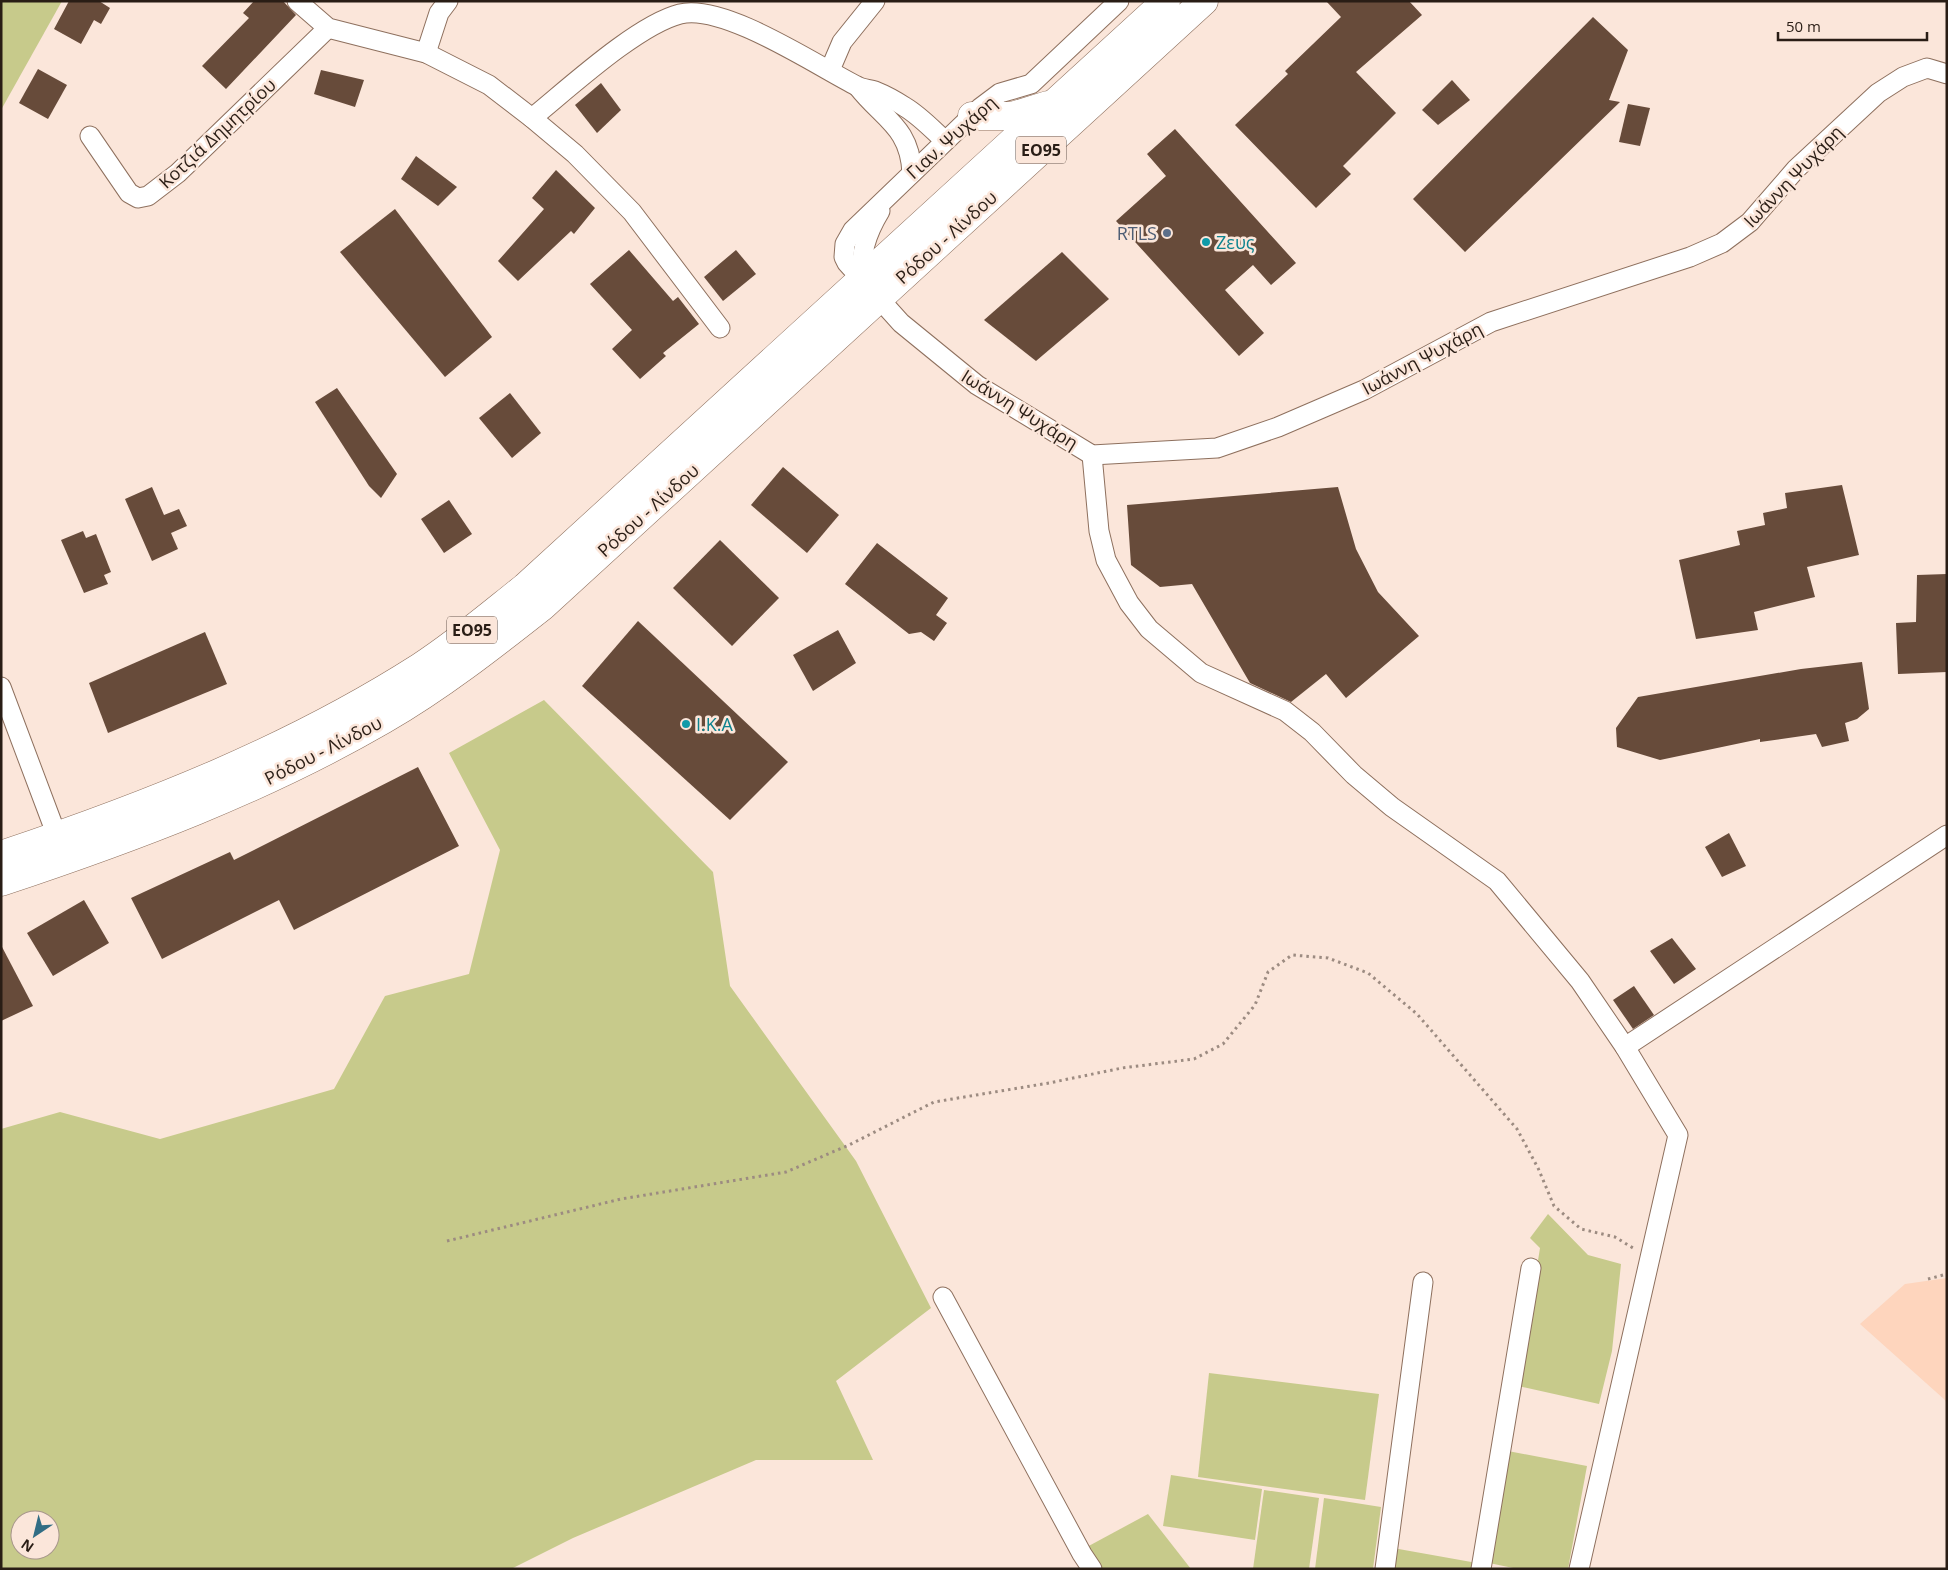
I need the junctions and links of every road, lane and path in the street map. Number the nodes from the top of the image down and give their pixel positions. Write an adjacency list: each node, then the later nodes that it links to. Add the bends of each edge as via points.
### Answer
1 (296, 1): 9 (street)
2 (448, 1): 10 (street, via 439,13)
3 (675, 1): 8 (street)
4 (875, 1): 11 (street, via 842,42)
5 (1119, 1): 15 (street, Γιαν. Ψυχάρη, via 1031,84 1000,93)
6 (1166, 1): 14 (main road, Ρόδου - Λίνδου / ΕΟ95)
7 (1204, 1): 20 (main road, Ρόδου - Λίνδου / ΕΟ95)
8 (663, 19): 11 (street, via 683,13 703,14 731,22); 16 (street, via 628,42)
9 (328, 28): 10 (street); 17 (street, Κοτζιά Δημητρίου, via 178,174 148,196 138,198 129,193)
10 (426, 53): 16 (street, via 489,85)
11 (830, 70): 13 (street)
12 (1947, 74): 22 (street, Ιωάννη Ψυχάρη, via 1927,68 1902,77 1878,93 1796,169 1750,222 1722,243 1690,257 1491,322 1364,390 1278,427 1217,448)
13 (858, 87): 18 (street, via 876,91 905,107); 19 (street, via 902,135 910,149)
14 (1058, 100): 15 (main road, via 1012,116); 20 (main road, Ρόδου - Λίνδου / ΕΟ95)
15 (972, 116): 18 (street, Γιαν. Ψυχάρη)
16 (532, 118): 21 (street, via 575,154 632,212)
17 (90, 136)
18 (945, 142): 19 (street, Γιαν. Ψυχάρη)
19 (912, 173): 20 (street, Γιαν. Ψυχάρη, via 894,190 864,243 860,263)
20 (870, 290): 22 (street, Ιωάννη Ψυχάρη, via 901,323 978,385); 24 (main road, Ρόδου - Λίνδου / ΕΟ95, via 525,587 422,666 333,718 207,779); 27 (main road, Ρόδου - Λίνδου / ΕΟ95, via 543,606 435,688 345,741 217,803 121,842)
21 (720, 328)
22 (1092, 455): 28 (street, via 1106,560 1129,603 1150,630 1201,674 1285,710 1392,807 1497,881 1580,981)
23 (1, 687): 24 (street)
24 (57, 836): 26 (main road, Ρόδου - Λίνδου / ΕΟ95)
25 (1947, 836): 28 (street)
26 (1, 855)
27 (1, 882)
28 (1625, 1047): 30 (street, via 1678,1135)
29 (447, 1241): 30 (path, via 621,1199 786,1172 849,1145 934,1102 1122,1068 1194,1059 1223,1044 1254,1005 1268,972 1292,955 1328,958 1368,974 1416,1014 1517,1129 1554,1206 1581,1229 1615,1237)
30 (1650, 1258): 39 (street)
31 (1532, 1268): 38 (street)
32 (1947, 1274): 33 (path)
33 (1928, 1279)
34 (1423, 1282): 37 (street)
35 (943, 1297): 36 (street)
36 (1092, 1569)
37 (1386, 1569)
38 (1481, 1569)
39 (1579, 1569)

